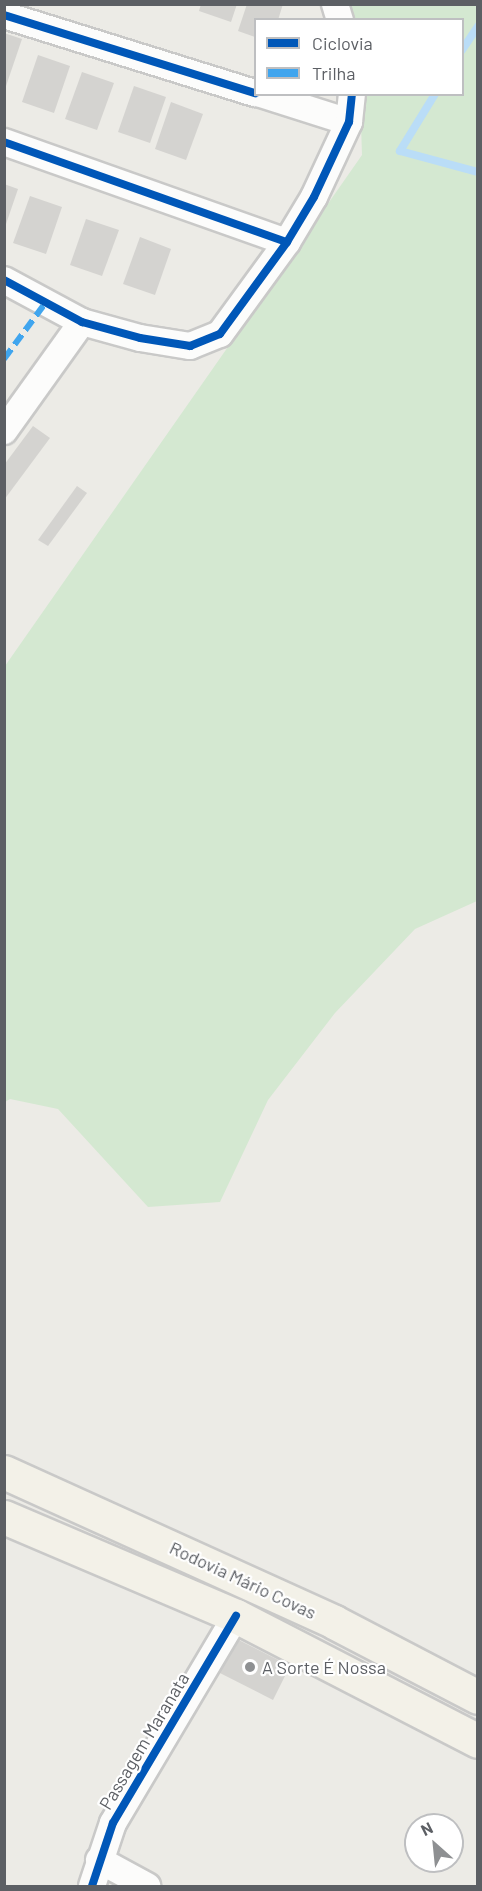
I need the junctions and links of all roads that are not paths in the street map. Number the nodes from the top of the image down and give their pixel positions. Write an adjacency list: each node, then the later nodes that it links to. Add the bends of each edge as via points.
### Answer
1 (4, 15): 2 (street)
2 (254, 93)
3 (267, 96): 5 (street)
4 (352, 96): 5 (street)
5 (349, 122): 7 (street, via 333,162)
6 (4, 142): 7 (street)
7 (287, 242): 9 (street, via 232,321 203,342 169,345)
8 (4, 280): 9 (street)
9 (82, 322): 10 (street)
10 (4, 431)
11 (4, 1472): 14 (main road, Rodovia Mário Covas, via 323,1617)
12 (4, 1517): 13 (main road, Rodovia Mário Covas)
13 (236, 1616): 15 (main road, Rodovia Mário Covas); 16 (street, Passagem Maranata, via 131,1788)
14 (477, 1697)
15 (477, 1741)
16 (99, 1860): 17 (street, Passagem Maranata); 18 (street)
17 (92, 1887)
18 (147, 1887)

